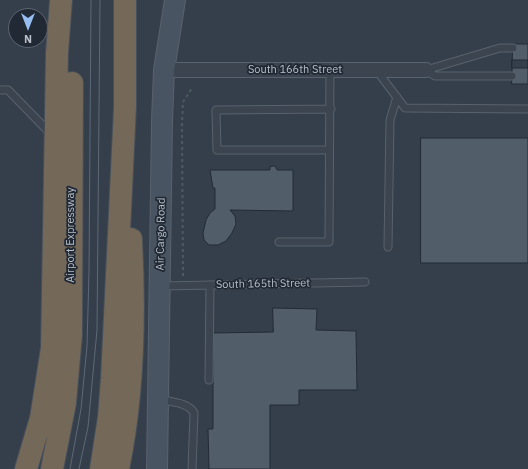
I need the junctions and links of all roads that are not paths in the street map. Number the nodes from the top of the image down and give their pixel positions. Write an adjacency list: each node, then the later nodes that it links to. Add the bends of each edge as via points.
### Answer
1 (61, 0): 16 (highway, via 57,53)
2 (70, 0): 26 (highway, Airport Expressway, via 71,335 65,403)
3 (125, 0): 13 (highway)
4 (175, 0): 6 (street, Air Cargo Road)
5 (513, 48): 9 (lane, via 500,48)
6 (164, 70): 7 (street, South 166th Street); 22 (street, Air Cargo Road)
7 (330, 70): 8 (street, South 166th Street); 14 (lane)
8 (376, 70): 9 (street, South 166th Street); 12 (lane)
9 (426, 70): 10 (lane, via 435,76)
10 (512, 76)
11 (0, 90): 16 (lane, via 8,90)
12 (397, 97): 15 (lane, via 405,108); 19 (lane, via 390,120)
13 (125, 107): 27 (highway, via 112,378 109,417); 28 (highway, via 134,296 130,384)
14 (331, 109): 17 (lane); 17 (lane, via 216,110 217,150)
15 (528, 109)
16 (56, 138): 25 (highway, via 52,348 41,418)
17 (329, 150): 18 (lane, via 329,242)
18 (279, 242)
19 (388, 247)
20 (365, 282): 21 (lane, South 165th Street)
21 (210, 285): 22 (lane, South 165th Street); 23 (lane)
22 (160, 286): 24 (street, Air Cargo Road)
23 (209, 380)
24 (159, 400): 29 (street, Air Cargo Road); 30 (lane, via 186,406 194,413)
25 (26, 469)
26 (52, 469)
27 (100, 469)
28 (118, 469)
29 (157, 469)
30 (192, 469)

